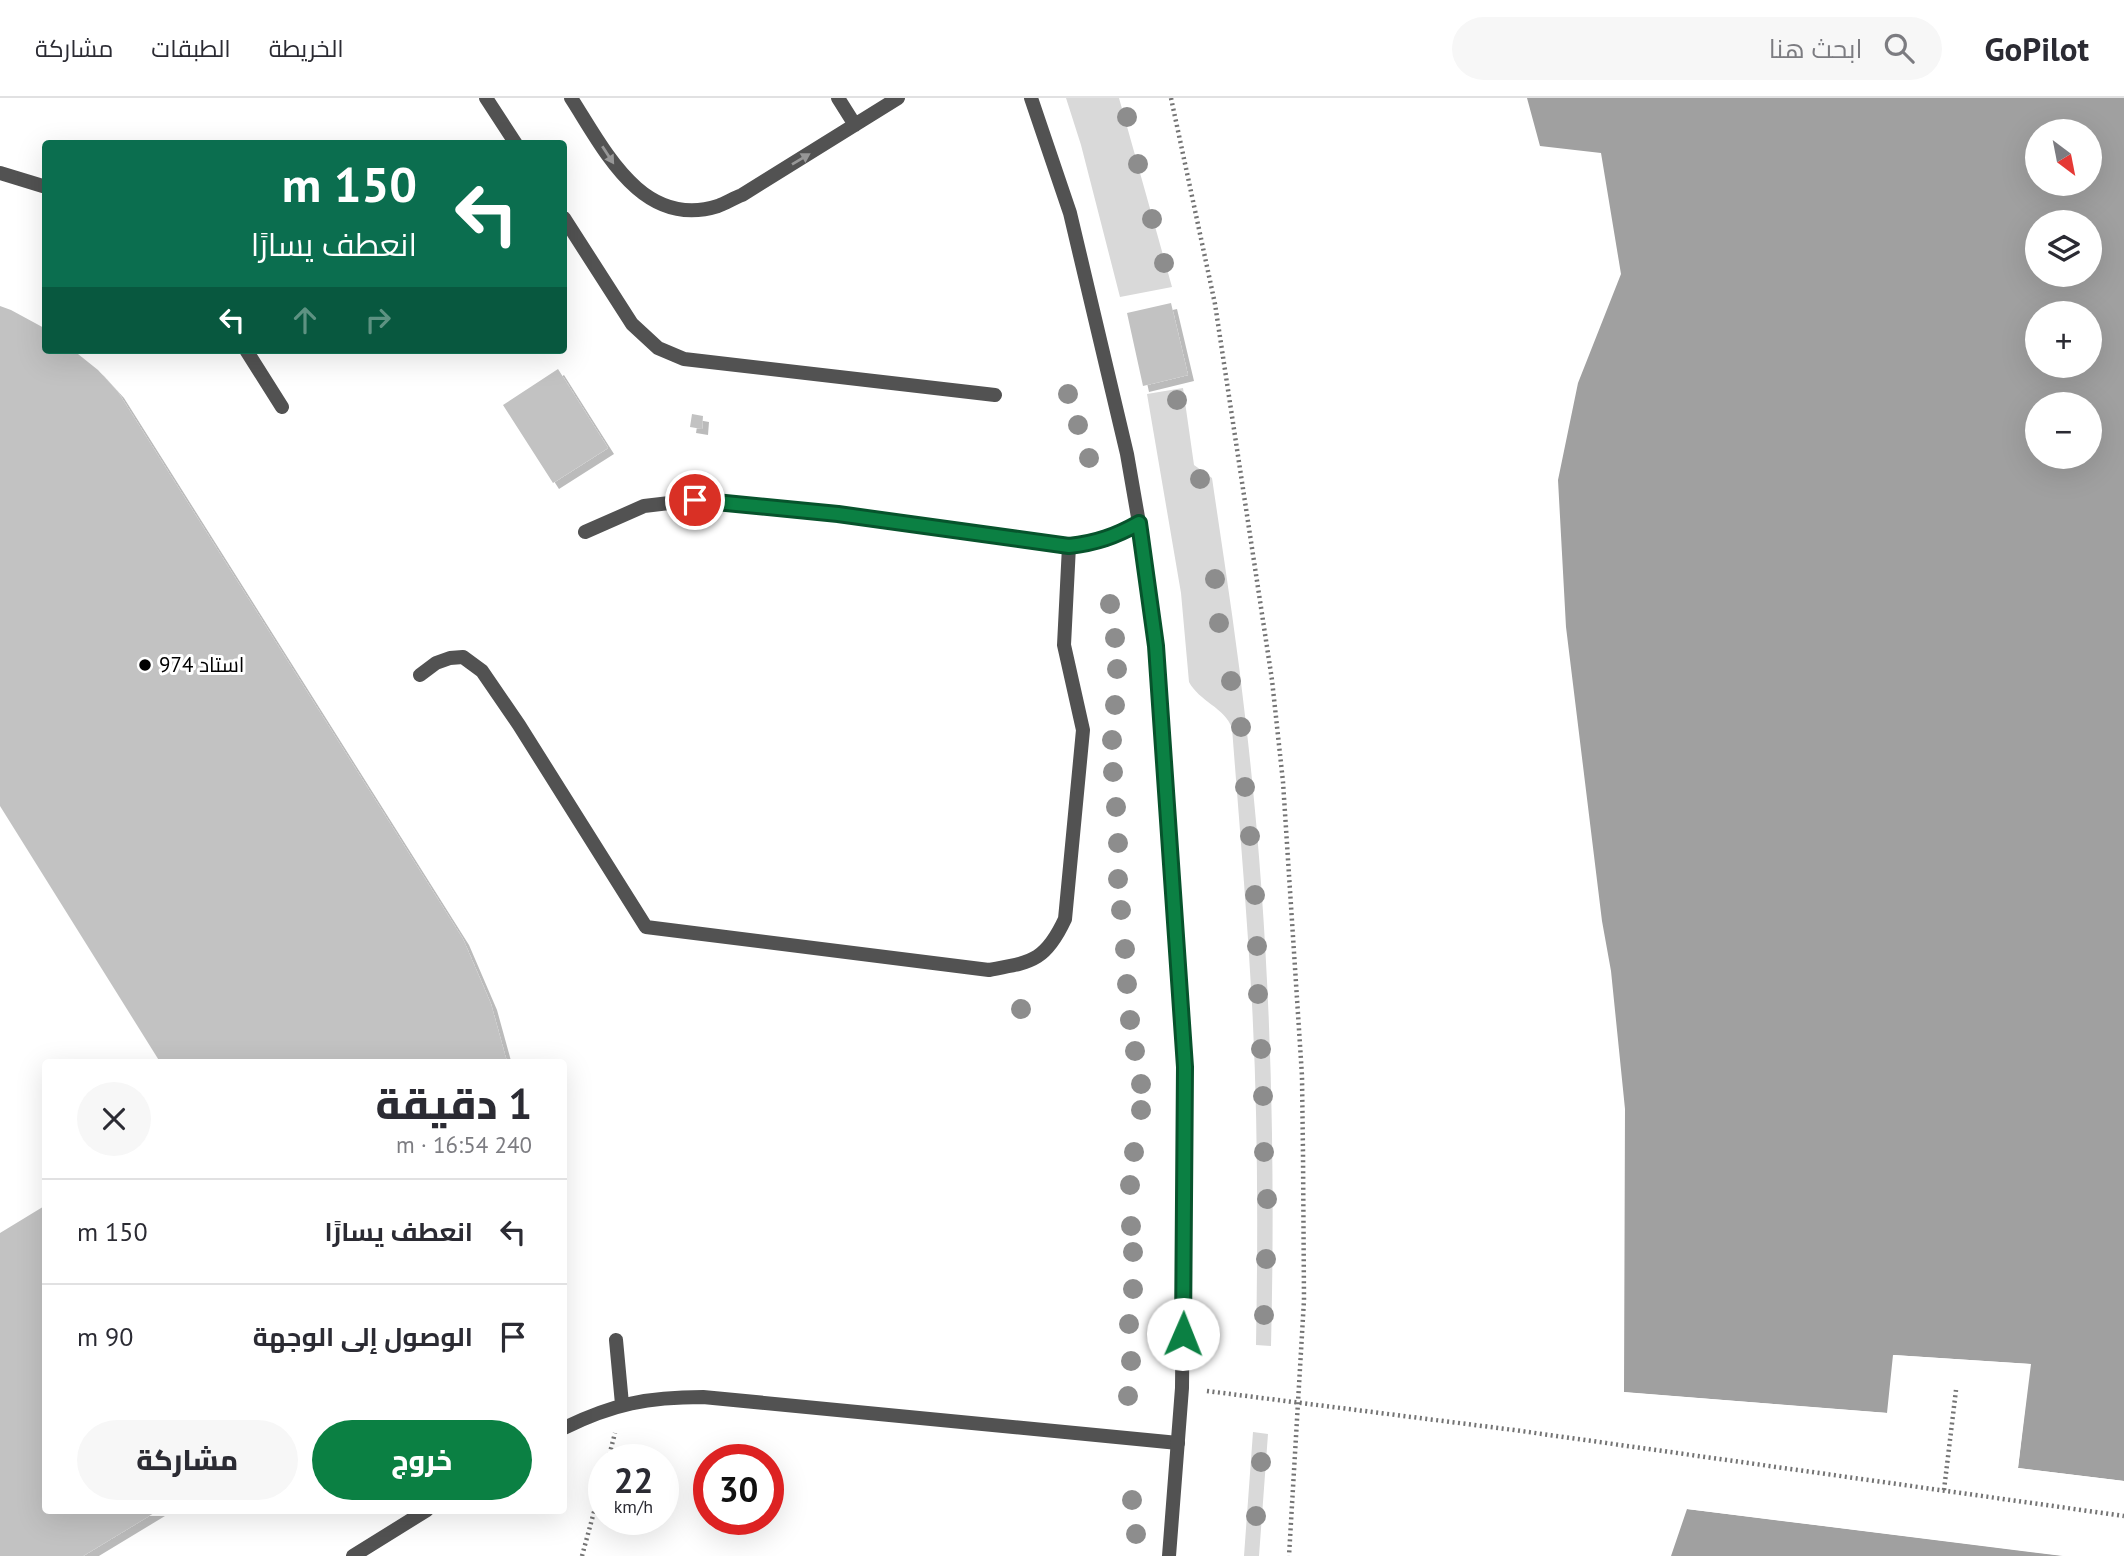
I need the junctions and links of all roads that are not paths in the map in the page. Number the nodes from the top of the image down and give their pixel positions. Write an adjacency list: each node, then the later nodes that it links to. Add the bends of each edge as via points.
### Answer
1 (486, 98): 7 (street)
2 (571, 98): 6 (street, one-way to 6, via 622,175 647,198 683,210 716,206 743,195)
3 (838, 98): 6 (street)
4 (898, 98): 6 (street)
5 (1031, 98): 14 (street, via 1070,213)
6 (855, 125)
7 (513, 140)
8 (0, 173): 9 (street)
9 (42, 186)
10 (567, 223): 12 (street, via 643,337 684,359)
11 (249, 354): 13 (street)
12 (995, 395)
13 (282, 407)
14 (1139, 523): 16 (street, via 1116,536); 21 (street, via 1156,646 1185,1067)
15 (585, 532): 16 (street, via 644,506 695,500 838,514)
16 (1069, 546): 17 (street, via 1064,645 1083,730 1065,919 1057,935 1032,961 989,970 646,927 482,671 463,657 436,663)
17 (421, 675)
18 (617, 1340): 19 (street)
19 (622, 1404): 20 (street); 21 (street, via 702,1397)
20 (567, 1427)
21 (1178, 1443): 24 (street)
22 (420, 1514): 23 (street)
23 (353, 1556)
24 (1169, 1556)

